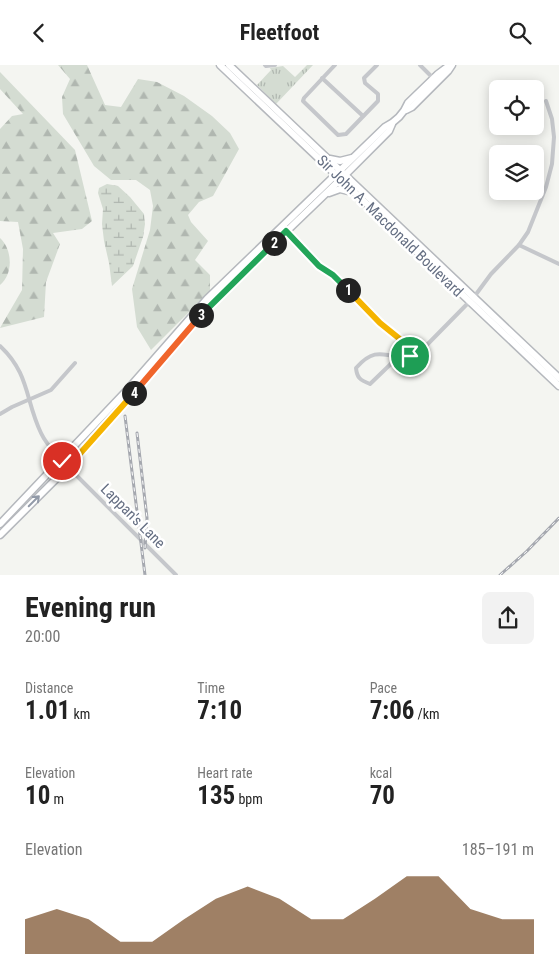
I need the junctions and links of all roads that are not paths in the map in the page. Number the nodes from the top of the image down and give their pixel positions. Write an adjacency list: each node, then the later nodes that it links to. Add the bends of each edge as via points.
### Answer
1 (220, 65): 16 (main road, Sir John A. Macdonald Boulevard)
2 (229, 65): 14 (main road, Sir John A. Macdonald Boulevard)
3 (265, 65): 4 (street)
4 (275, 65)
5 (335, 65): 9 (street)
6 (377, 65): 12 (street, via 364,78 379,98)
7 (420, 65): 10 (street)
8 (451, 65): 10 (main road)
9 (322, 78): 12 (street); 12 (street, via 303,101 335,133 346,134)
10 (435, 80): 13 (main road, via 408,103 406,110)
11 (546, 101): 21 (street, via 554,137 552,164 533,220)
12 (363, 116)
13 (392, 124): 15 (main road); 17 (main road, via 389,131)
14 (327, 157): 15 (main road, via 340,161); 16 (main road, Sir John A. Macdonald Boulevard)
15 (353, 158): 16 (main road)
16 (338, 172): 17 (main road, Sir John A. Macdonald Boulevard); 32 (main road, via 207,299)
17 (343, 177): 18 (main road, Sir John A. Macdonald Boulevard); 19 (main road); 23 (main road, Sir John A. Macdonald Boulevard)
18 (356, 194): 19 (main road, via 340,189 331,191); 23 (main road, Sir John A. Macdonald Boulevard)
19 (316, 202): 20 (main road)
20 (286, 231): 25 (street); 33 (main road, via 211,304)
21 (519, 245): 22 (street); 23 (street)
22 (559, 264)
23 (472, 299): 25 (street); 28 (main road, Sir John A. Macdonald Boulevard); 29 (main road, Sir John A. Macdonald Boulevard)
24 (0, 346): 30 (street, Lappan's Lane, via 23,377)
25 (416, 356): 26 (street)
26 (398, 357): 26 (street, via 370,384 360,381 356,368 364,358 375,354)
27 (75, 363): 30 (street, via 51,390)
28 (559, 378)
29 (559, 386)
30 (30, 399): 31 (street); 32 (street, Lappan's Lane, via 40,433)
31 (0, 414)
32 (62, 461): 33 (street, Lappan's Lane); 34 (main road)
33 (68, 467): 35 (main road, one-way to 33); 36 (street, Lappan's Lane)
34 (0, 524)
35 (0, 535)
36 (176, 575)

